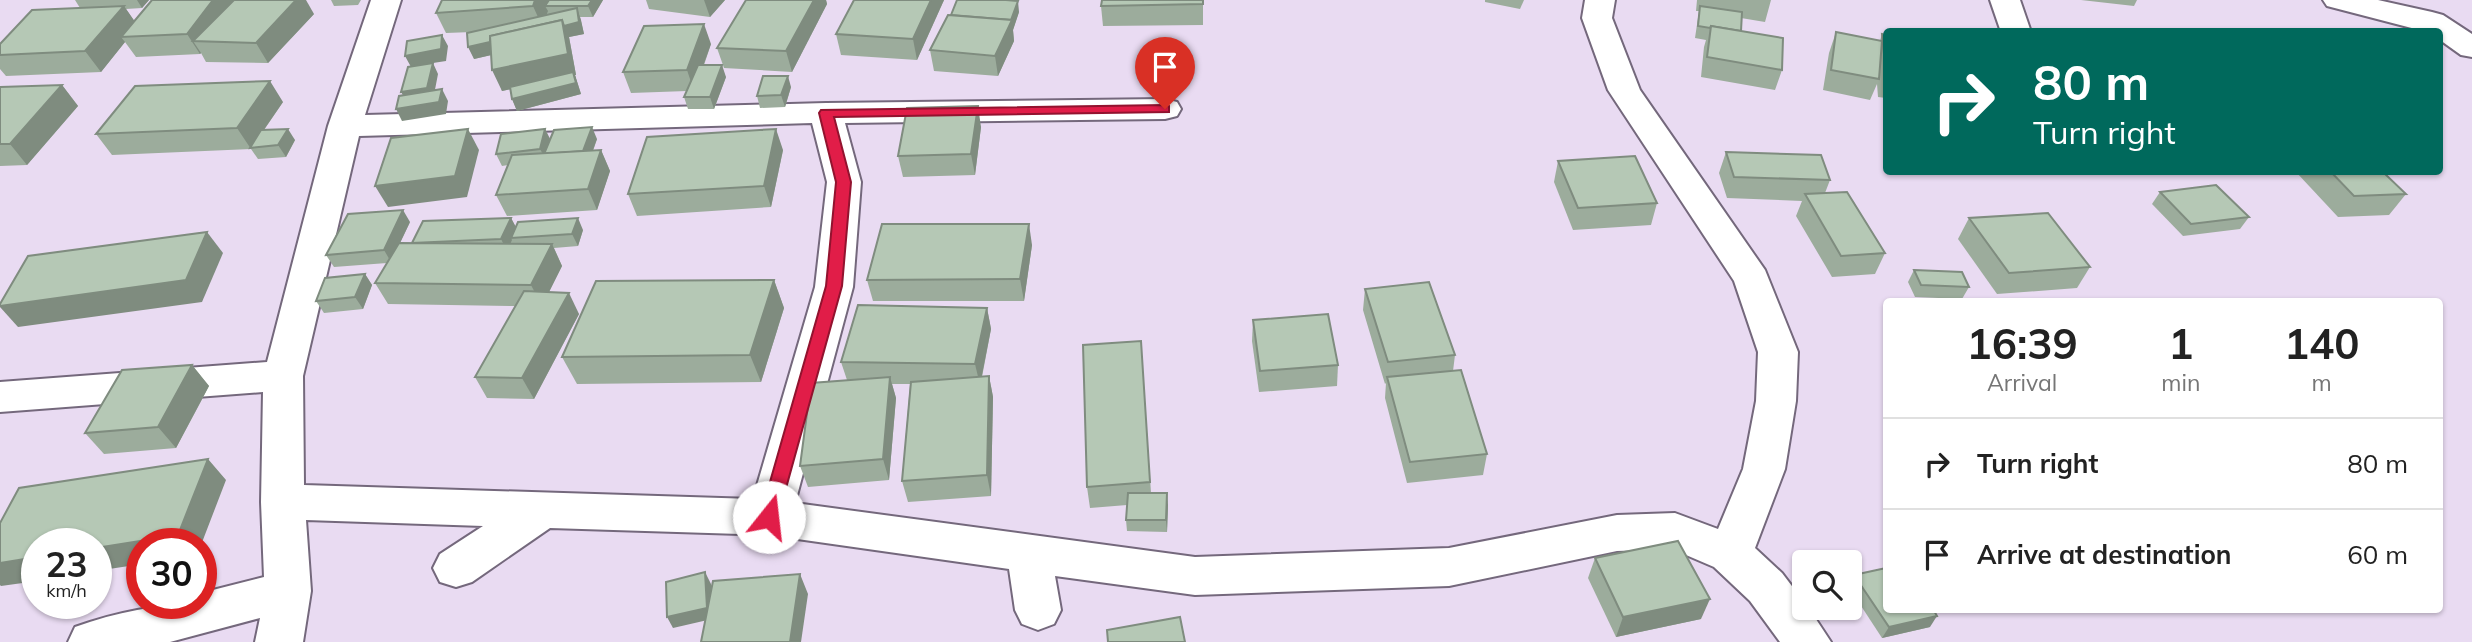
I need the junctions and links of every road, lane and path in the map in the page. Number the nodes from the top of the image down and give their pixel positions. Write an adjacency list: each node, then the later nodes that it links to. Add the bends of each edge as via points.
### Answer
1 (386, 0): 10 (street)
2 (1600, 0): 17 (street, via 1597,18 1624,90 1752,279 1778,352 1776,401 1764,469)
3 (2005, 0): 6 (street)
4 (2338, 0): 5 (street)
5 (2428, 11): 7 (street)
6 (2015, 28)
7 (2472, 48)
8 (1165, 109): 9 (street)
9 (826, 113): 10 (street); 15 (street, via 844,182 834,286)
10 (345, 126): 11 (street)
11 (283, 376): 12 (street); 13 (street)
12 (0, 397)
13 (283, 502): 14 (street); 19 (street)
14 (542, 510): 15 (street); 18 (street)
15 (769, 517): 16 (street)
16 (1029, 553): 17 (street, via 1208,576 1448,567 1617,533 1675,531); 20 (street)
17 (1730, 554): 23 (street, via 1766,587)
18 (456, 568)
19 (288, 591): 21 (street); 22 (street)
20 (1038, 610)
21 (92, 642)
22 (279, 642)
23 (1807, 642)

